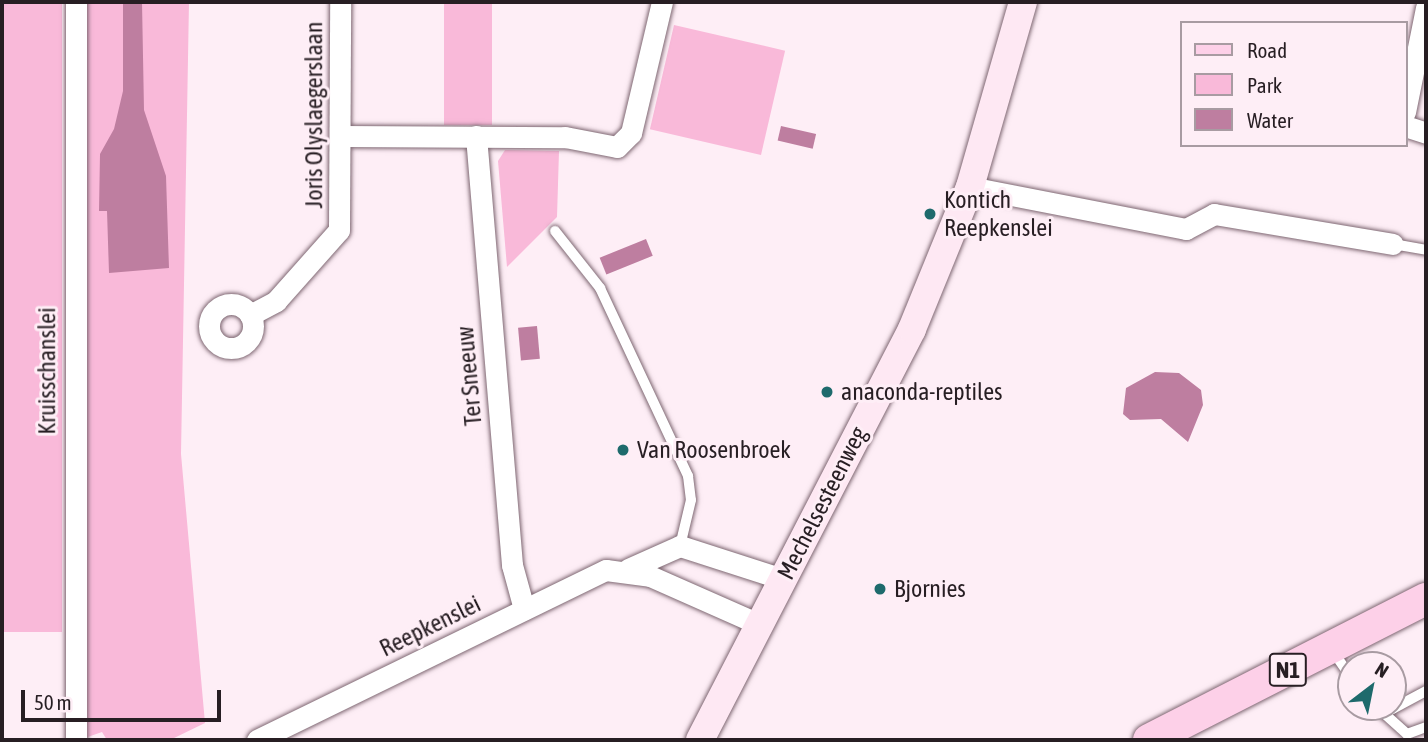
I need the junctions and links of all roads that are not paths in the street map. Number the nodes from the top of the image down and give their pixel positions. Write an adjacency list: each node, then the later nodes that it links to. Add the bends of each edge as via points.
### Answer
1 (76, 2): 28 (street, Kruisschanslei)
2 (340, 2): 9 (street, Joris Olyslaegerslaan)
3 (662, 2): 10 (street, via 633,127 622,143)
4 (1023, 2): 11 (street, Mechelsesteenweg)
5 (1426, 8): 6 (street)
6 (1407, 102)
7 (1407, 127): 8 (street)
8 (1426, 133)
9 (341, 136): 10 (street); 15 (street, Joris Olyslaegerslaan, via 337,235 276,301)
10 (476, 136): 20 (street, Ter Sneeuw, via 512,565)
11 (970, 187): 13 (street, via 1185,229 1214,214); 18 (street, Mechelsesteenweg, via 912,329)
12 (555, 231): 16 (lane, via 600,288 688,476 691,500)
13 (1393, 244): 14 (lane)
14 (1426, 250)
15 (250, 315)
16 (680, 546): 17 (street, Reepkenslei); 18 (street)
17 (628, 569): 20 (street, Reepkenslei, via 606,570); 21 (street)
18 (782, 579): 21 (street, Mechelsesteenweg)
19 (1426, 599): 22 (main road, N1)
20 (524, 609): 29 (street, Reepkenslei)
21 (759, 624): 30 (street, Mechelsesteenweg)
22 (1330, 648): 23 (lane); 31 (main road, N1)
23 (1337, 658)
24 (1426, 691): 25 (lane)
25 (1407, 699)
26 (1392, 721): 27 (lane, via 1407,734)
27 (1426, 727)
28 (76, 740)
29 (257, 740)
30 (700, 740)
31 (1149, 740)

